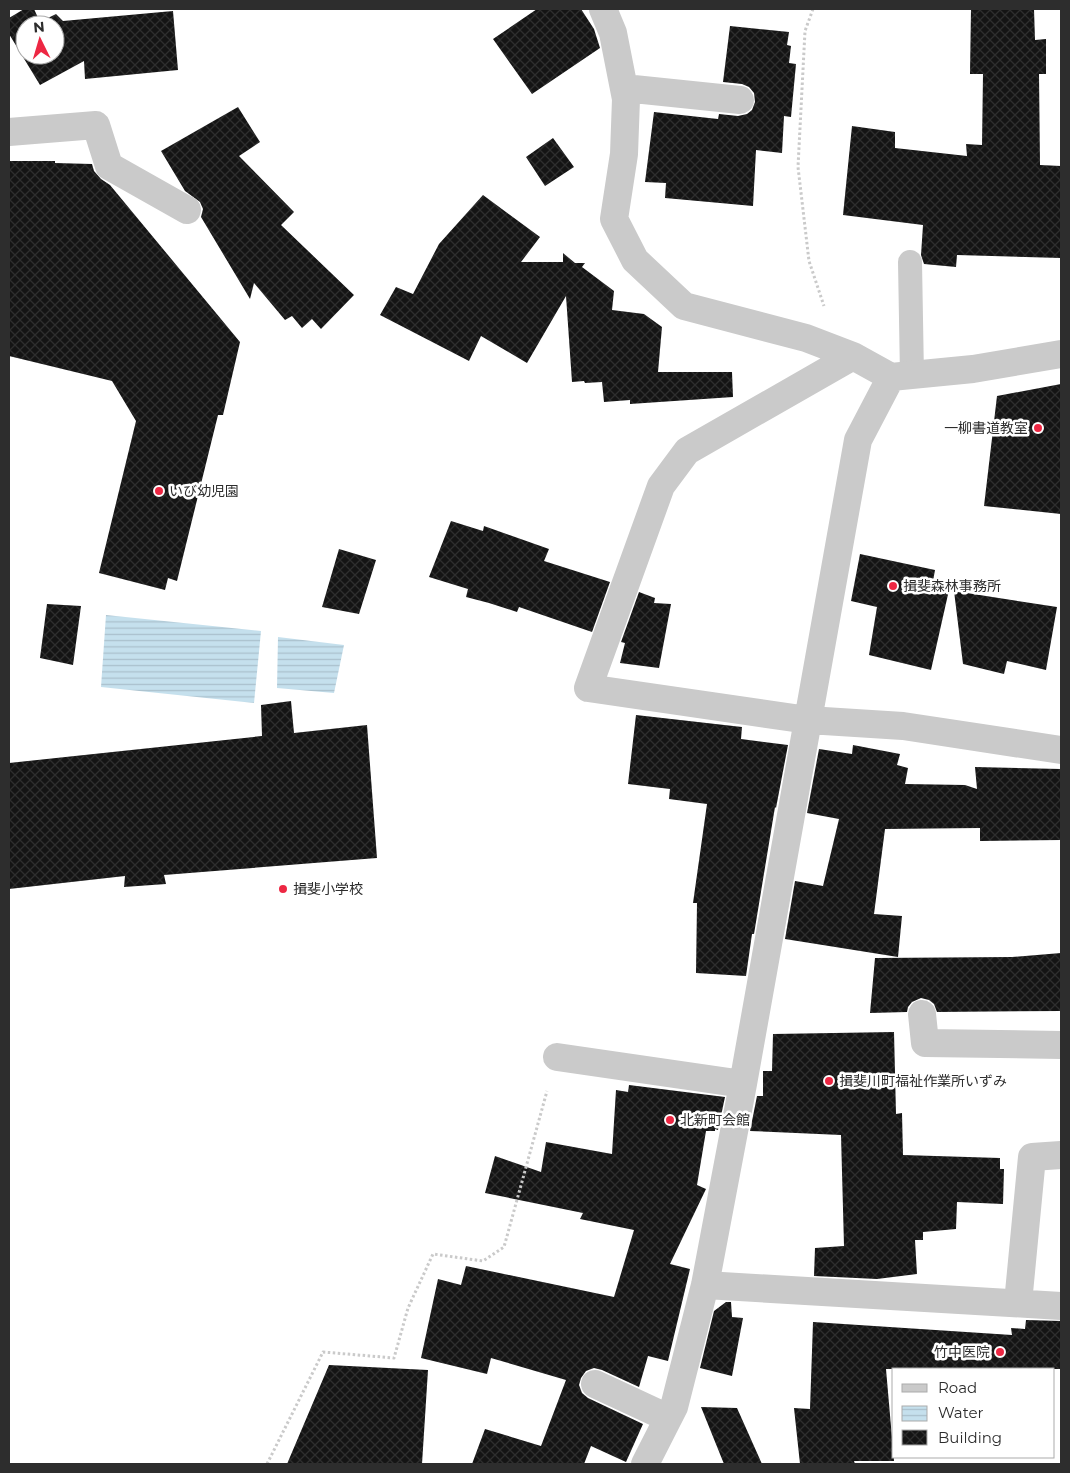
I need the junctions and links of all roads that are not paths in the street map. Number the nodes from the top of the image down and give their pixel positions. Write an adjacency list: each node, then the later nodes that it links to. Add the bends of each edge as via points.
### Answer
1 (603, 9): 2 (street, via 612,33)
2 (624, 88): 3 (street); 7 (street, via 624,154 614,219 635,260 684,306 806,338)
3 (740, 100)
4 (9, 132): 5 (street, via 96,125 109,166)
5 (188, 210)
6 (910, 262): 9 (lane)
7 (846, 353): 9 (street); 10 (street, via 687,452 661,486 588,688)
8 (1061, 354): 9 (street, via 973,369)
9 (902, 376): 10 (street, via 858,440)
10 (808, 720): 11 (street, via 903,726); 15 (street)
11 (1061, 750)
12 (922, 1014): 13 (street, via 925,1043)
13 (1061, 1045)
14 (557, 1056): 15 (street)
15 (743, 1084): 17 (street)
16 (1061, 1155): 18 (street, via 1032,1157)
17 (704, 1286): 18 (street); 21 (street, via 674,1408)
18 (1018, 1303): 19 (street)
19 (1061, 1306)
20 (595, 1384): 21 (street)
21 (668, 1418): 22 (street)
22 (645, 1464)

